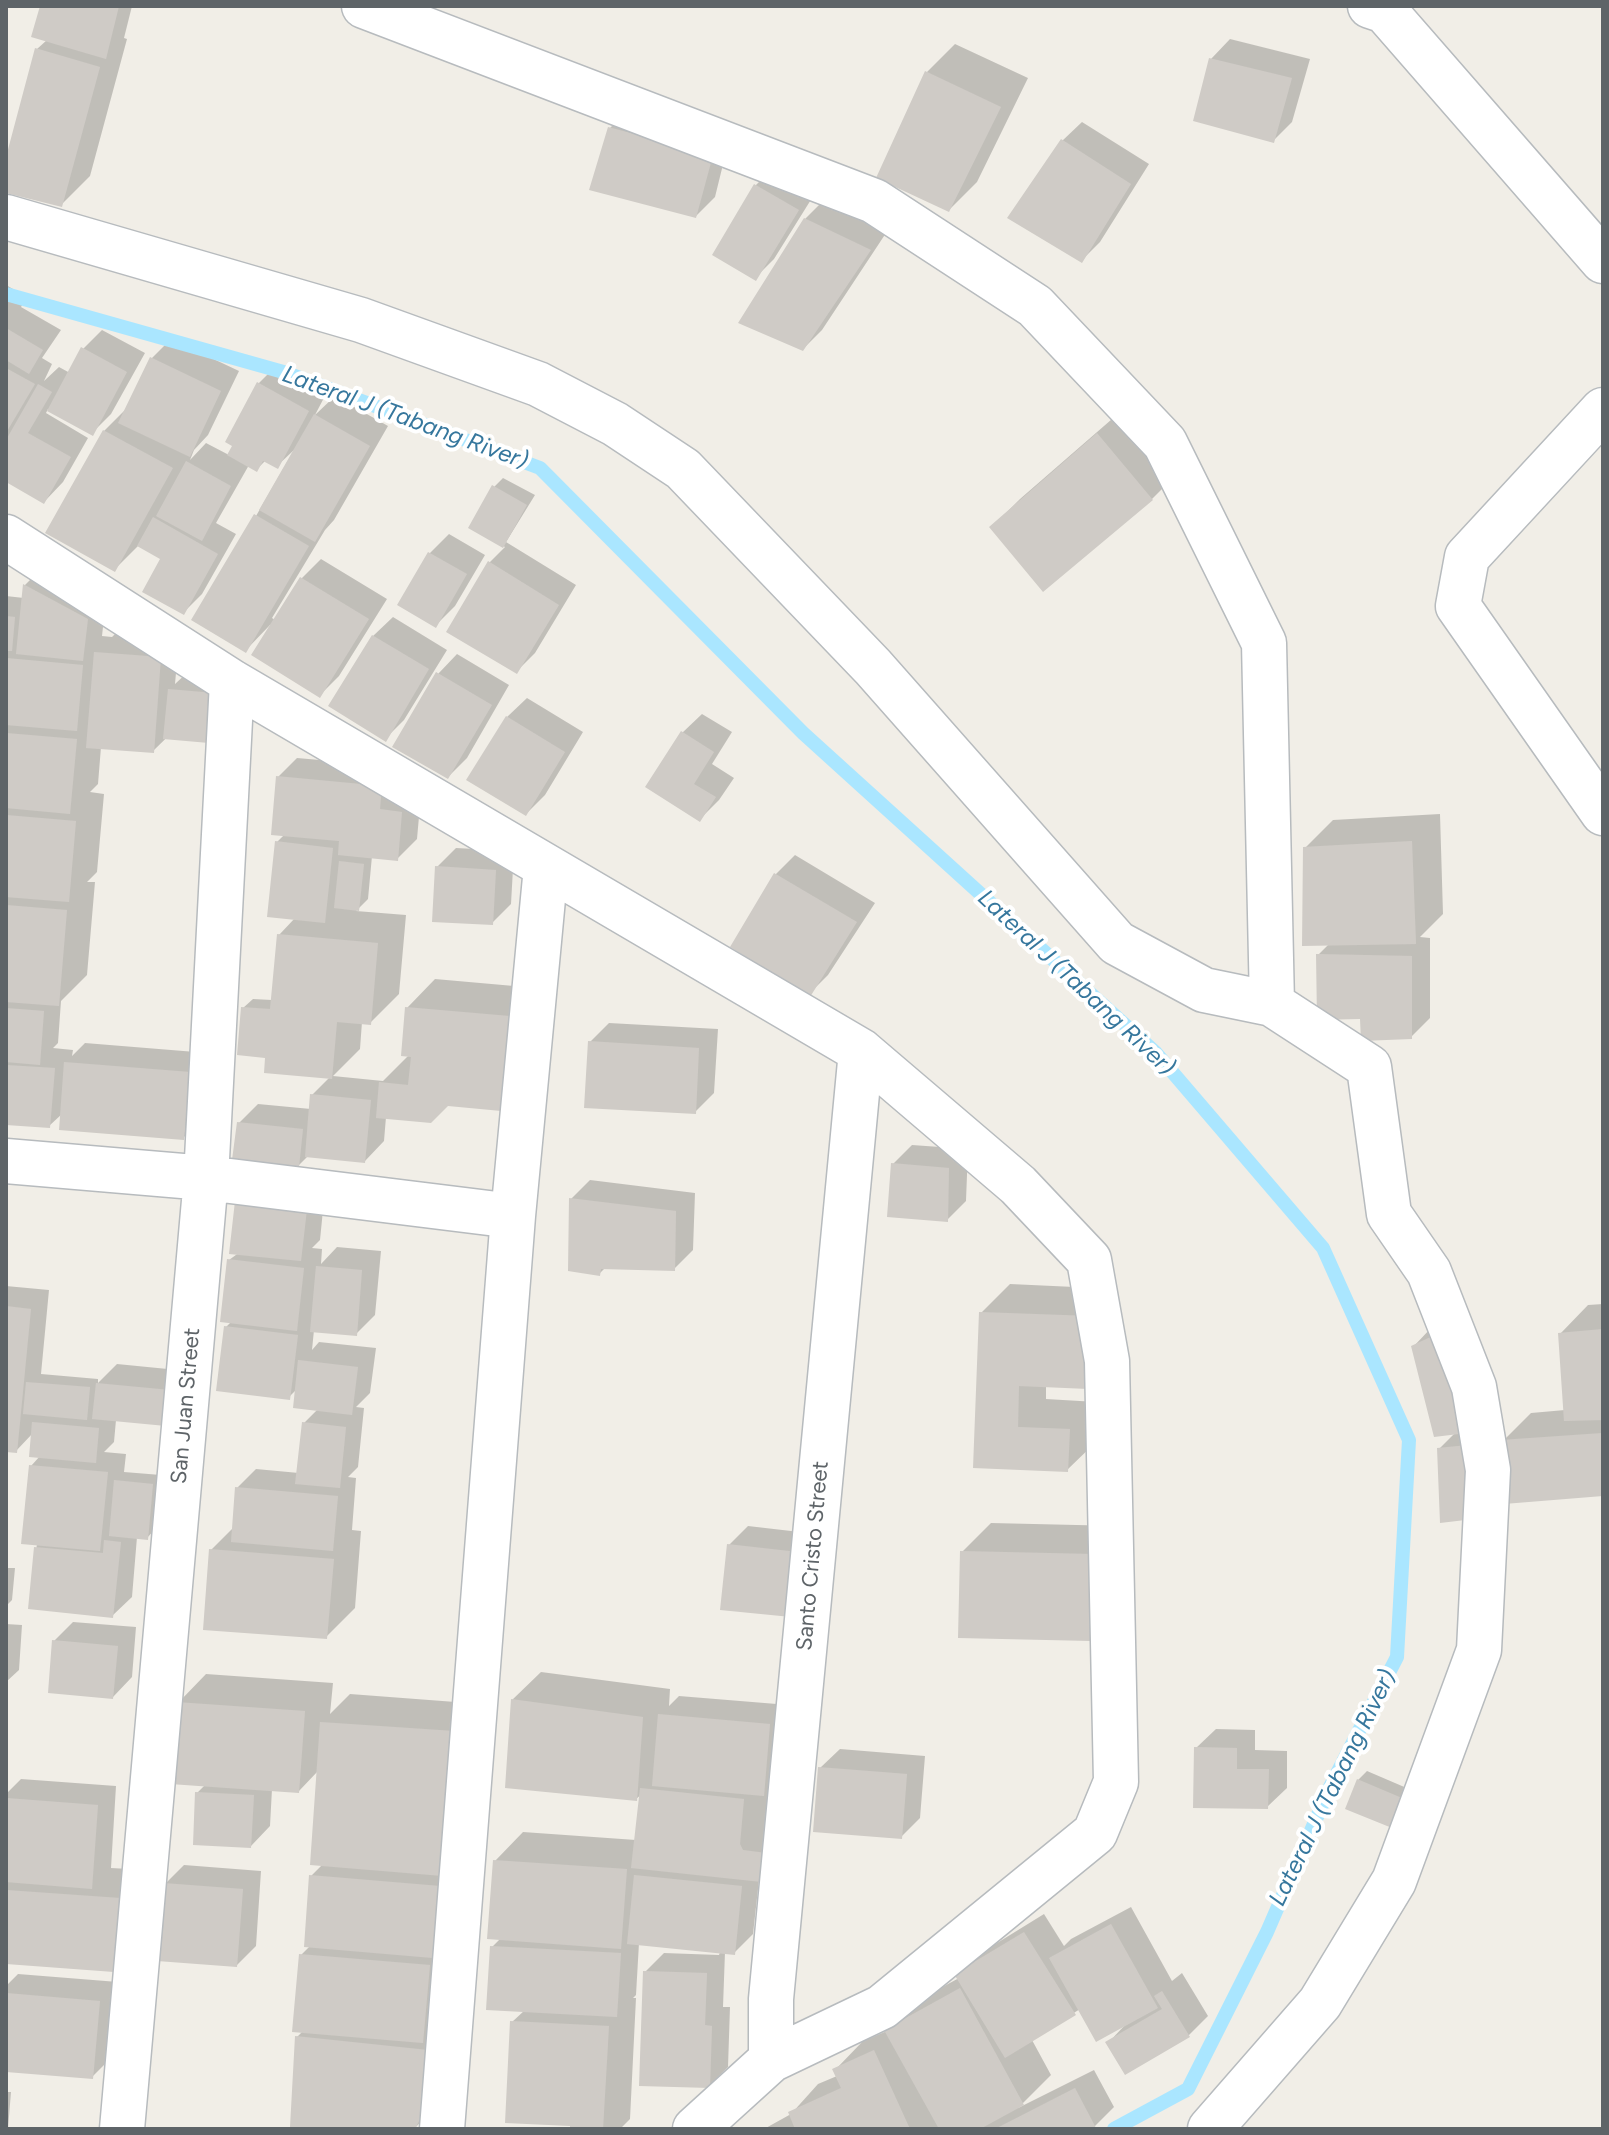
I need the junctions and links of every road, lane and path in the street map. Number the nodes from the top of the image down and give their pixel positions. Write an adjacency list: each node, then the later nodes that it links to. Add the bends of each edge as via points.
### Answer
1 (364, 6): 10 (street, via 874,201 1035,306 1165,443 1264,643)
2 (1380, 8): 4 (street)
3 (6, 217): 10 (street, via 361,320 538,384 615,424 683,469 873,667 1117,943 1204,990)
4 (1603, 261)
5 (1603, 410): 8 (street, via 1467,557 1458,606)
6 (6, 537): 7 (street)
7 (232, 682): 9 (street); 13 (street, San Juan Street)
8 (1603, 813)
9 (546, 867): 11 (street); 14 (street)
10 (1272, 1004): 19 (street, via 1369,1067 1389,1214 1429,1272 1474,1387 1488,1470 1479,1650 1394,1881 1320,2003)
11 (861, 1051): 15 (street, Santo Cristo Street, via 771,1999); 15 (street, via 1018,1185 1089,1260 1107,1361 1116,1782 1095,1833 882,2007)
12 (6, 1161): 13 (street)
13 (206, 1178): 14 (street); 16 (street, San Juan Street)
14 (513, 1216): 17 (street)
15 (771, 2060): 18 (street)
16 (122, 2129)
17 (442, 2129)
18 (695, 2129)
19 (1210, 2129)

